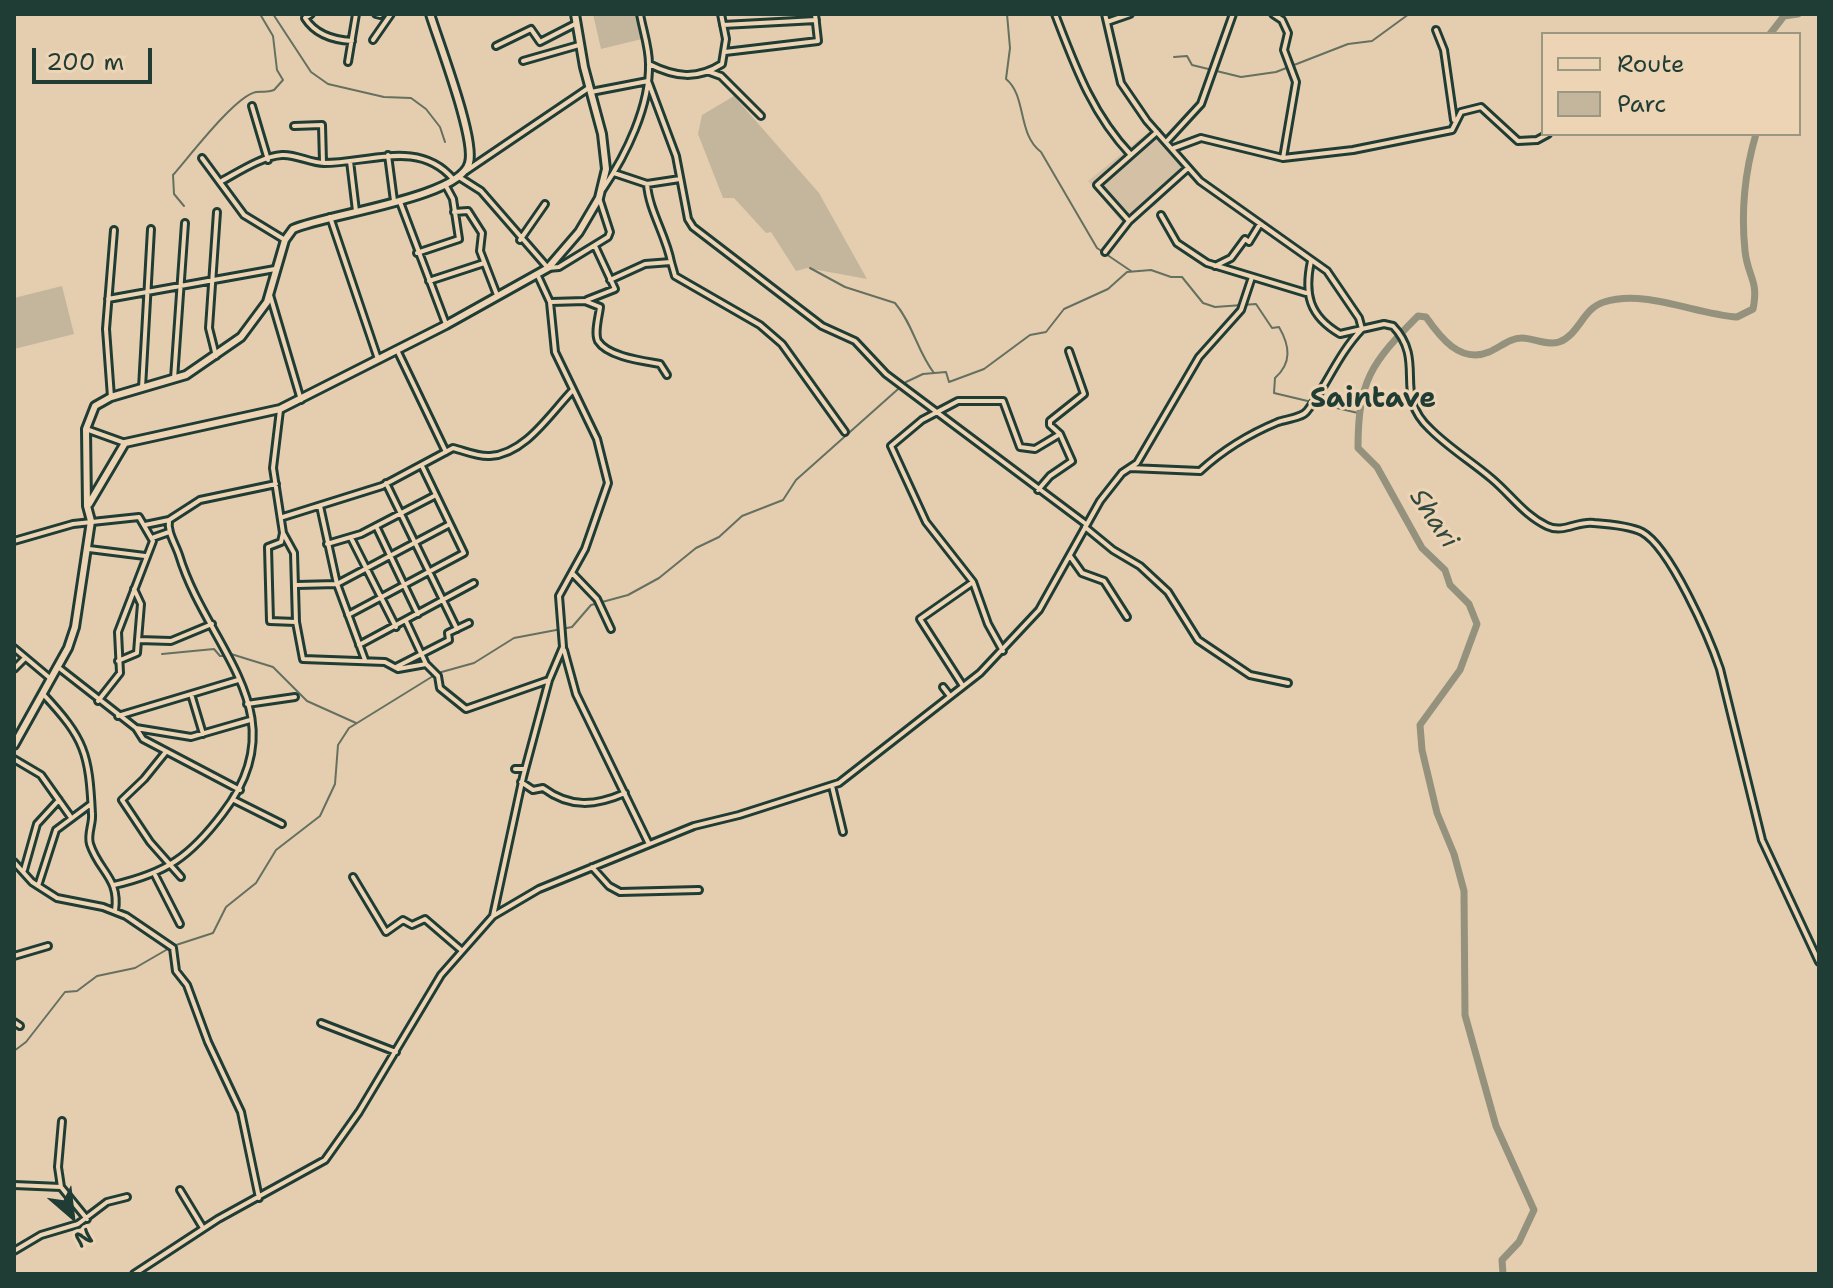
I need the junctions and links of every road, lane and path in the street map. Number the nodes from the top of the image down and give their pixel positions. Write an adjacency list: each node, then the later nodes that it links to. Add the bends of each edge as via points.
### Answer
1 (311, 14): 19 (street, via 305,18 311,27 336,40)
2 (356, 14): 19 (street)
3 (391, 14): 18 (street)
4 (430, 14): 47 (main road, via 468,141)
5 (575, 14): 15 (main road)
6 (640, 14): 25 (street)
7 (721, 14): 16 (street)
8 (1055, 14): 40 (street, via 1084,89 1113,137)
9 (1105, 14): 14 (street)
10 (1130, 14): 14 (street)
11 (1233, 14): 37 (street, via 1201,104)
12 (1273, 14): 42 (street, via 1288,33 1284,50 1296,82)
13 (816, 17): 16 (street); 22 (street, via 818,41)
14 (1107, 22): 35 (street, via 1121,83)
15 (577, 23): 20 (main road); 21 (street, via 540,42 531,29)
16 (723, 25): 22 (street)
17 (1436, 30): 33 (street)
18 (373, 40)
19 (352, 41): 24 (street)
20 (579, 45): 23 (street); 30 (main road)
21 (496, 46)
22 (725, 52): 26 (street)
23 (523, 61)
24 (348, 62)
25 (649, 64): 27 (street, via 682,76); 29 (street)
26 (722, 64): 27 (street); 28 (street)
27 (710, 72): 28 (street)
28 (721, 76): 32 (street)
29 (648, 81): 30 (street); 48 (street); 50 (street)
30 (590, 90): 47 (street); 54 (main road, via 605,154)
31 (252, 106): 43 (street)
32 (761, 116)
33 (1454, 120): 36 (street, via 1461,112 1481,107 1518,141); 42 (street, via 1452,130)
34 (294, 126): 45 (street, via 322,125)
35 (1157, 132): 37 (street); 40 (street)
36 (1544, 136)
37 (1167, 141): 38 (street)
38 (1174, 148): 42 (street, via 1201,138); 46 (street)
39 (388, 155): 44 (street); 49 (street, via 430,161); 56 (street)
40 (1131, 155): 63 (street, via 1097,185)
41 (202, 158): 51 (street)
42 (1283, 158)
43 (268, 160): 45 (street, via 282,155); 51 (street)
44 (350, 161): 45 (street); 58 (street)
45 (323, 163)
46 (1188, 168): 63 (street); 65 (street)
47 (465, 171): 49 (main road)
48 (614, 173): 52 (street); 54 (street)
49 (457, 179): 53 (main road); 69 (street, via 481,191)
50 (680, 179): 52 (street); 105 (street, via 693,227 822,326 855,341 901,386)
51 (220, 182): 68 (street, via 244,215)
52 (647, 184): 74 (street)
53 (446, 186): 56 (main road); 60 (street)
54 (603, 189): 55 (main road)
55 (599, 198): 70 (street, via 610,232); 77 (main road)
56 (397, 200): 58 (main road); 72 (street)
57 (545, 204): 69 (street)
58 (356, 211): 62 (main road)
59 (217, 212): 81 (street)
60 (454, 212): 72 (street, via 459,239); 75 (street, via 468,211 482,233)
61 (1161, 215): 76 (street, via 1177,243)
62 (330, 217): 68 (main road, via 293,229); 97 (street)
63 (1129, 221): 71 (street)
64 (185, 223): 84 (street)
65 (1260, 224): 73 (street); 76 (street, via 1249,242 1245,239 1231,258)
66 (151, 229): 85 (street)
67 (114, 230): 89 (street)
68 (285, 240): 78 (main road)
69 (520, 240): 77 (street)
70 (595, 246): 77 (street); 82 (street)
71 (1105, 252)
72 (417, 253): 83 (street)
73 (1311, 261): 86 (street); 93 (street, via 1334,278)
74 (671, 262): 82 (street, via 645,264); 107 (street, via 675,276 760,325 782,344)
75 (484, 263): 83 (street); 88 (street)
76 (1215, 266): 80 (street)
77 (548, 268): 79 (main road)
78 (277, 269): 81 (street); 87 (main road)
79 (538, 276): 88 (main road); 91 (street)
80 (1252, 277): 86 (street); 115 (street, via 1241,310 1199,357)
81 (212, 280): 84 (street); 96 (street, via 209,328)
82 (610, 280): 90 (street, via 615,289)
83 (429, 281): 92 (street)
84 (180, 285): 85 (street); 99 (street)
85 (146, 291): 89 (street); 100 (street)
86 (1306, 293): 93 (street, via 1336,331)
87 (270, 295): 96 (main road, via 241,337); 103 (street)
88 (498, 298): 92 (main road)
89 (108, 299): 102 (street)
90 (585, 301): 91 (street); 98 (street, via 600,307 597,336 602,345 635,362 660,364)
91 (550, 302): 101 (street, via 555,352)
92 (446, 325): 94 (main road)
93 (1362, 329): 115 (street, via 1302,415 1221,451 1200,471); 223 (street, via 1393,326 1407,341 1410,403 1419,419 1494,480 1523,511 1550,528 1590,522 1643,532 1672,567 1720,669 1762,840)
94 (397, 350): 97 (main road); 110 (street)
95 (1069, 351): 108 (street, via 1084,394 1050,421)
96 (216, 356): 99 (main road)
97 (378, 360): 103 (main road)
98 (667, 375)
99 (174, 379): 100 (main road)
100 (142, 388): 102 (main road)
101 (572, 391): 111 (street, via 530,436 507,452 485,456); 143 (street, via 597,439 608,483)
102 (111, 397): 106 (main road, via 95,406)
103 (301, 400): 104 (main road)
104 (280, 409): 109 (main road); 117 (street, via 273,450)
105 (938, 412): 108 (street, via 958,401 1003,401 1020,447 1035,449); 118 (street); 144 (street, via 891,446 926,522)
106 (86, 429): 109 (street); 120 (main road)
107 (845, 432)
108 (1060, 434): 118 (street, via 1072,461)
109 (125, 443): 120 (main road)
110 (441, 444): 111 (street); 112 (street); 113 (street)
111 (453, 448): 112 (street)
112 (446, 452): 113 (street)
113 (437, 457): 114 (street)
114 (422, 466): 116 (street); 119 (street)
115 (1130, 468): 129 (street)
116 (386, 483): 121 (street); 122 (street)
117 (276, 484): 123 (street); 124 (street, via 200,500)
118 (1038, 490): 129 (street)
119 (436, 495): 122 (street); 126 (street)
120 (87, 506): 125 (main road)
121 (320, 506): 123 (street); 136 (street)
122 (400, 513): 128 (street); 135 (street)
123 (282, 517): 131 (street)
124 (169, 520): 127 (street); 130 (street)
125 (91, 521): 127 (street, via 131,516); 134 (street); 137 (main road)
126 (450, 524): 135 (street); 142 (street, via 464,553)
127 (145, 525): 132 (street)
128 (376, 526): 133 (street); 139 (street)
129 (1086, 526): 140 (street); 178 (street, via 1168,592 1198,640 1244,672)
130 (169, 532): 132 (street); 158 (street)
131 (283, 533): 148 (street, via 294,553); 156 (street, via 281,542 268,547 270,621)
132 (152, 538): 138 (street)
133 (351, 538): 136 (street); 141 (street)
134 (14, 541)
135 (415, 543): 139 (street); 142 (street)
136 (327, 544): 146 (street)
137 (89, 549): 138 (street); 172 (main road, via 75,627)
138 (145, 556): 149 (street)
139 (390, 556): 141 (street); 147 (street)
140 (1070, 556): 154 (street, via 1082,573 1104,581); 166 (street, via 1039,610)
141 (366, 568): 146 (street); 150 (street)
142 (429, 571): 147 (street); 151 (street)
143 (573, 574): 161 (street, via 598,601); 164 (street, via 559,596)
144 (973, 582): 166 (street); 179 (street, via 920,619)
145 (474, 583): 151 (street)
146 (337, 584): 148 (street); 153 (street)
147 (404, 584): 150 (street); 152 (street)
148 (297, 585): 156 (street)
149 (134, 589): 162 (street, via 141,604); 169 (street, via 118,632)
150 (381, 597): 153 (street); 159 (street)
151 (443, 600): 152 (street); 160 (street)
152 (419, 614): 155 (street)
153 (348, 615): 163 (street)
154 (1127, 617)
155 (406, 621): 159 (street); 167 (street)
156 (296, 622): 170 (street, via 303,659)
157 (469, 623): 160 (street)
158 (212, 624): 162 (street, via 171,641); 176 (street)
159 (396, 627): 163 (street)
160 (457, 629): 167 (street)
161 (611, 629)
162 (138, 640): 169 (street, via 137,653)
163 (359, 645): 170 (street)
164 (563, 647): 177 (street); 199 (street, via 576,694)
165 (14, 648): 168 (street)
166 (1003, 651): 179 (street)
167 (421, 656): 171 (street); 173 (street)
168 (25, 658): 174 (street); 175 (street)
169 (118, 661): 185 (street, via 120,673)
170 (365, 661): 173 (street)
171 (426, 664): 173 (street); 177 (street, via 440,688 472,709)
172 (58, 667): 175 (main road); 185 (street)
173 (394, 668)
174 (14, 669)
175 (51, 679): 181 (main road)
176 (239, 680): 182 (street); 186 (street)
177 (549, 680): 195 (street)
178 (1288, 683)
179 (963, 686): 183 (street)
180 (943, 687): 183 (street)
181 (43, 694): 191 (main road); 202 (street, via 69,719 83,746)
182 (191, 694): 187 (street); 190 (street)
183 (950, 696): 197 (street)
184 (295, 697): 186 (street)
185 (98, 701): 187 (street)
186 (247, 704): 188 (street)
187 (118, 716): 189 (street)
188 (250, 720): 190 (street); 198 (street, via 254,751)
189 (136, 728): 190 (street, via 167,736); 192 (street, via 143,739)
190 (203, 734)
191 (14, 745)
192 (165, 752): 198 (street); 208 (street, via 122,800)
193 (14, 759): 200 (street, via 39,773)
194 (515, 769): 195 (street)
195 (525, 769): 196 (street)
196 (521, 782): 199 (street, via 559,800 593,805); 218 (street)
197 (832, 786): 205 (street); 206 (street)
198 (240, 790): 201 (street)
199 (625, 793): 206 (street)
200 (59, 800): 203 (street); 210 (street, via 37,824)
201 (234, 800): 204 (street); 208 (street)
202 (91, 804): 203 (street); 214 (street, via 91,846)
203 (71, 816): 215 (street, via 49,843)
204 (282, 824)
205 (843, 832)
206 (649, 844): 209 (street)
207 (14, 862): 210 (street)
208 (170, 867): 211 (street); 212 (street)
209 (591, 867): 216 (street, via 620,892); 218 (street)
210 (24, 870): 215 (street)
211 (155, 875): 214 (street); 219 (street)
212 (181, 877)
213 (353, 877): 221 (street, via 386,932 403,920 412,925 425,919)
214 (114, 885): 217 (street)
215 (38, 886): 217 (street, via 66,903)
216 (699, 890)
217 (115, 911): 233 (street, via 172,946 176,971 187,985 241,1112)
218 (493, 916): 221 (street)
219 (180, 924)
220 (48, 946): 222 (street)
221 (460, 949): 227 (street)
222 (14, 956)
223 (1819, 962)
224 (14, 1022): 226 (street)
225 (321, 1023): 227 (street)
226 (20, 1026)
227 (396, 1052): 233 (street, via 325,1160)
228 (62, 1121): 230 (street)
229 (14, 1185): 230 (street)
230 (61, 1187): 234 (street)
231 (180, 1190): 235 (street)
232 (127, 1197): 234 (street, via 107,1202)
233 (259, 1198): 235 (street)
234 (87, 1219): 236 (street)
235 (203, 1228): 237 (street)
236 (14, 1251)
237 (134, 1274)

